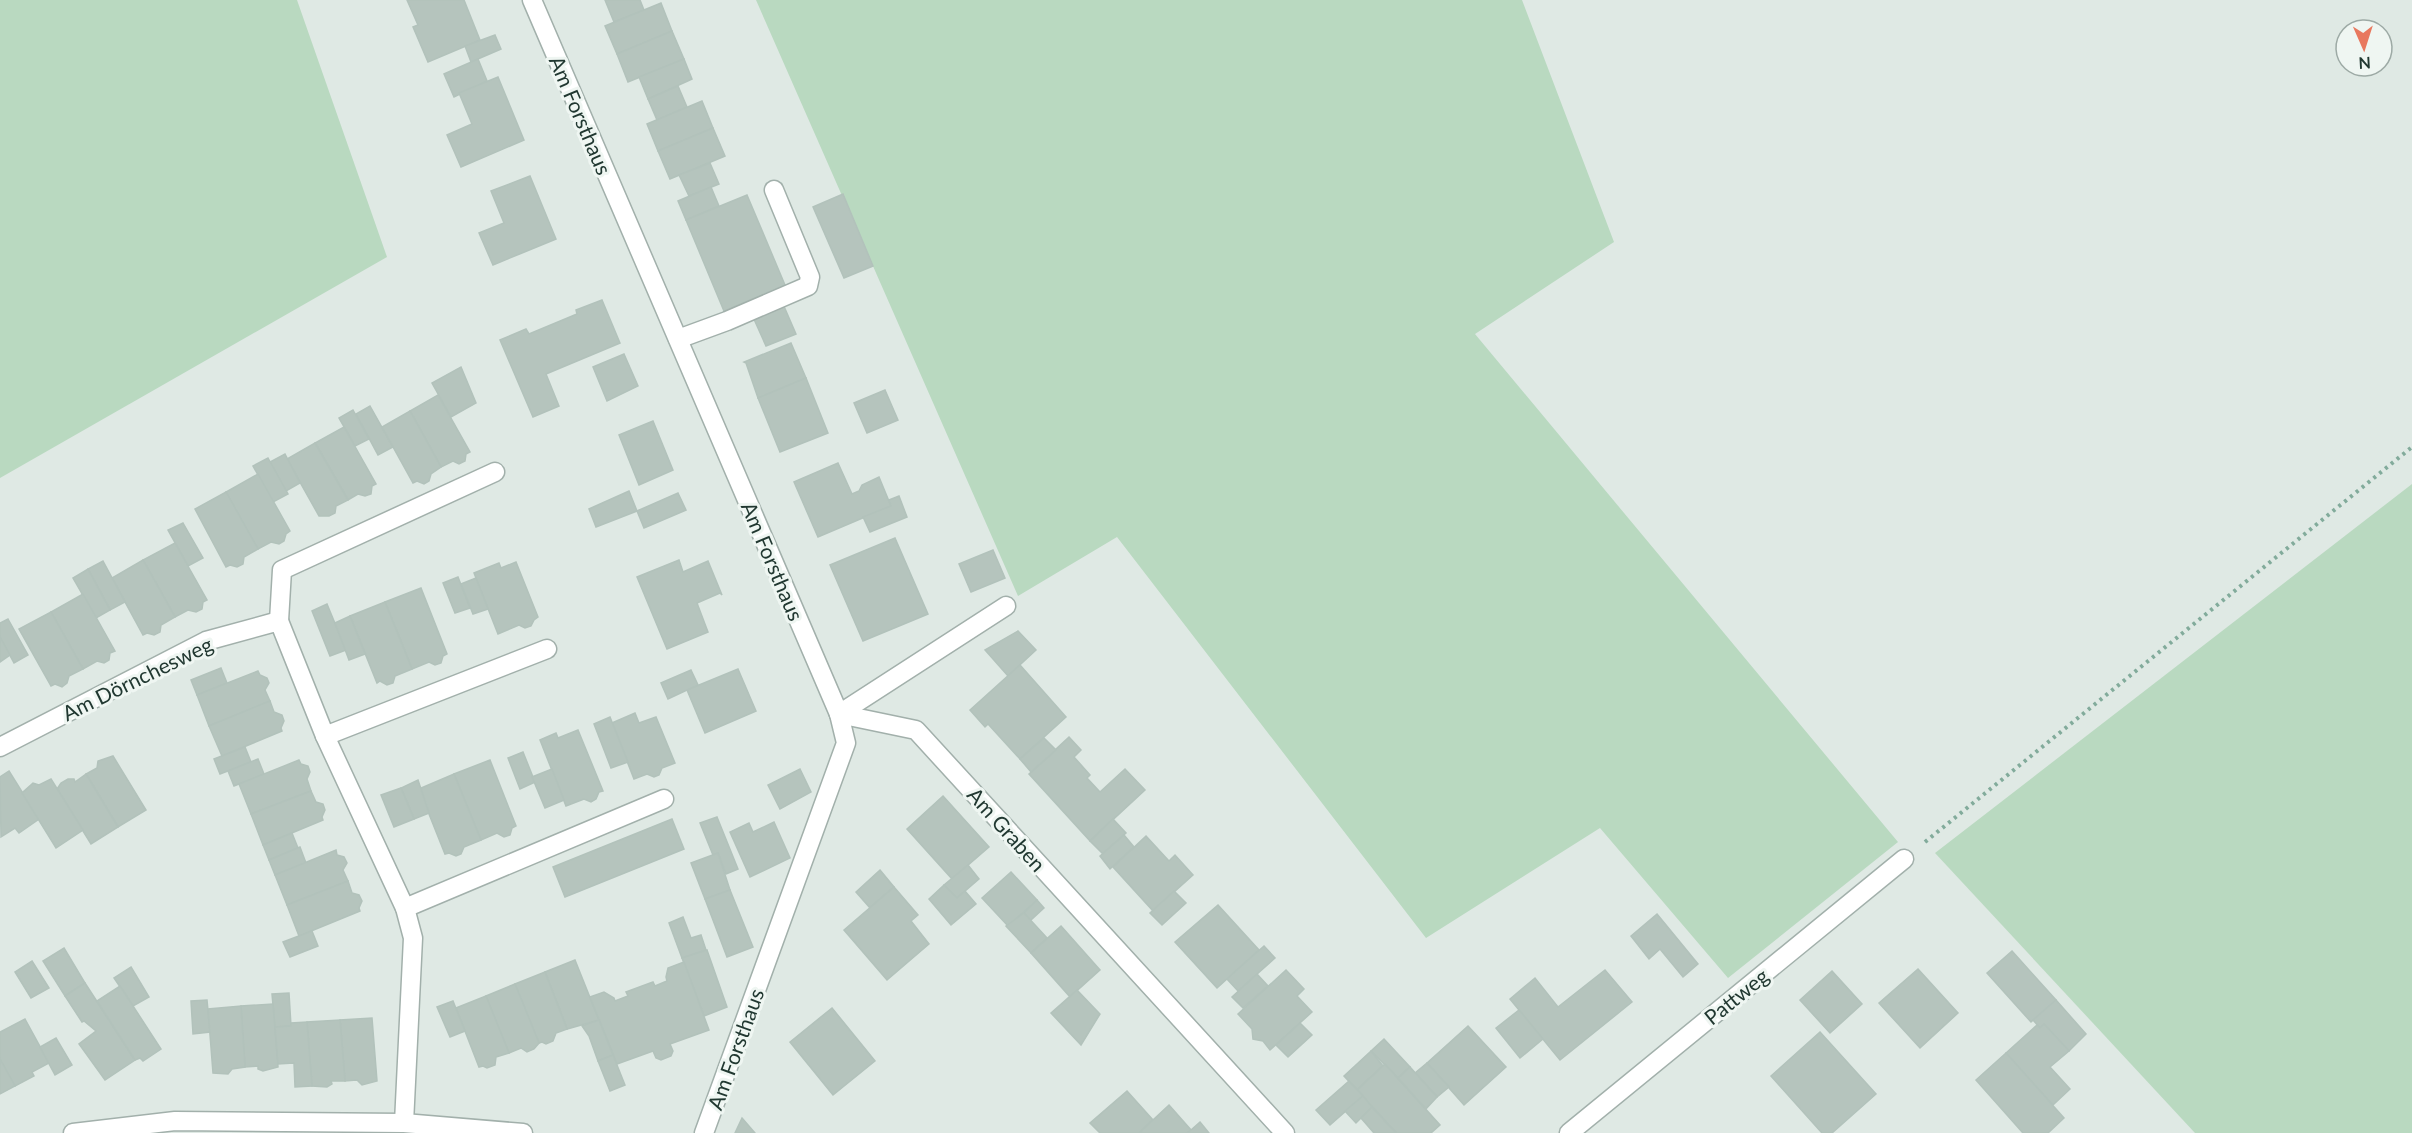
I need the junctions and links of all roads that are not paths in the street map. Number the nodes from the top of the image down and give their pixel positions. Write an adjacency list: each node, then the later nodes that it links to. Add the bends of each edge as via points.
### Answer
1 (532, 0): 3 (street, Am Forsthaus)
2 (774, 190): 3 (street, via 810,277 808,286)
3 (678, 339): 8 (street, Am Forsthaus)
4 (495, 472): 6 (street, via 282,570)
5 (1006, 606): 8 (street)
6 (279, 621): 9 (street); 10 (street, Am Dörnchesweg, via 206,641)
7 (547, 649): 9 (street)
8 (839, 714): 18 (street, Am Forsthaus, via 846,742); 19 (street, Am Graben, via 916,730)
9 (325, 736): 13 (street)
10 (0, 747)
11 (664, 799): 13 (street)
12 (1904, 859): 20 (street, Pattweg)
13 (405, 908): 14 (street, via 412,938)
14 (404, 1123): 15 (street, via 186,1121); 17 (street)
15 (162, 1128): 16 (street)
16 (72, 1133)
17 (523, 1133)
18 (704, 1133)
19 (1285, 1133)
20 (1569, 1133)

